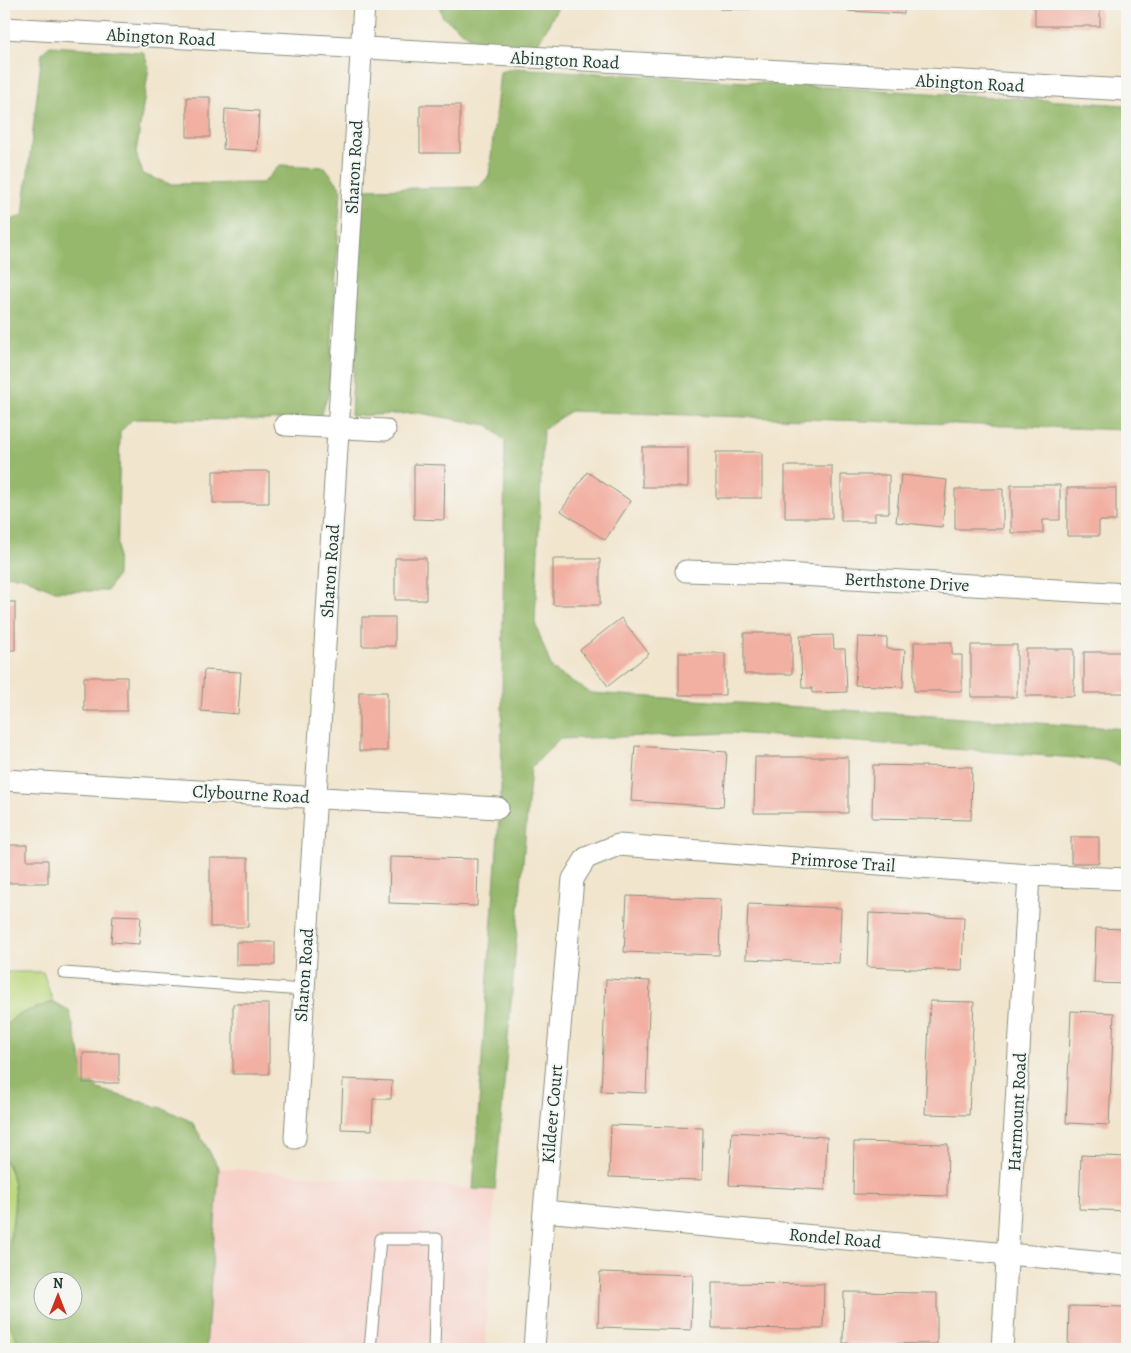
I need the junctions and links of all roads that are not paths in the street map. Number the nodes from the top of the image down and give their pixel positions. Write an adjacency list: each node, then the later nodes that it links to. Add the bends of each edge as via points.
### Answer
1 (364, 4): 3 (street, Sharon Road)
2 (4, 28): 3 (street, Abington Road)
3 (361, 48): 4 (street, Abington Road); 6 (street, Sharon Road)
4 (1127, 90)
5 (285, 425): 6 (street)
6 (339, 428): 7 (street); 11 (street, Sharon Road)
7 (385, 430)
8 (686, 571): 9 (street, Berthstone Drive)
9 (1127, 594)
10 (4, 780): 11 (street, Clybourne Road)
11 (316, 798): 12 (street, Clybourne Road); 17 (street, Sharon Road)
12 (498, 808)
13 (1029, 875): 14 (street, Primrose Trail); 15 (street, Primrose Trail, via 618,845 586,858); 20 (street, Harmount Road)
14 (1127, 878)
15 (572, 879): 19 (street, Kildeer Court)
16 (64, 974): 17 (lane)
17 (303, 990): 18 (street, Sharon Road)
18 (295, 1138)
19 (544, 1211): 20 (street, Rondel Road); 24 (street, Kildeer Court)
20 (1009, 1254): 21 (street, Rondel Road); 25 (street, Harmount Road)
21 (1127, 1266)
22 (370, 1349): 23 (lane, via 380,1239 438,1239)
23 (434, 1349)
24 (534, 1349)
25 (1002, 1349)

